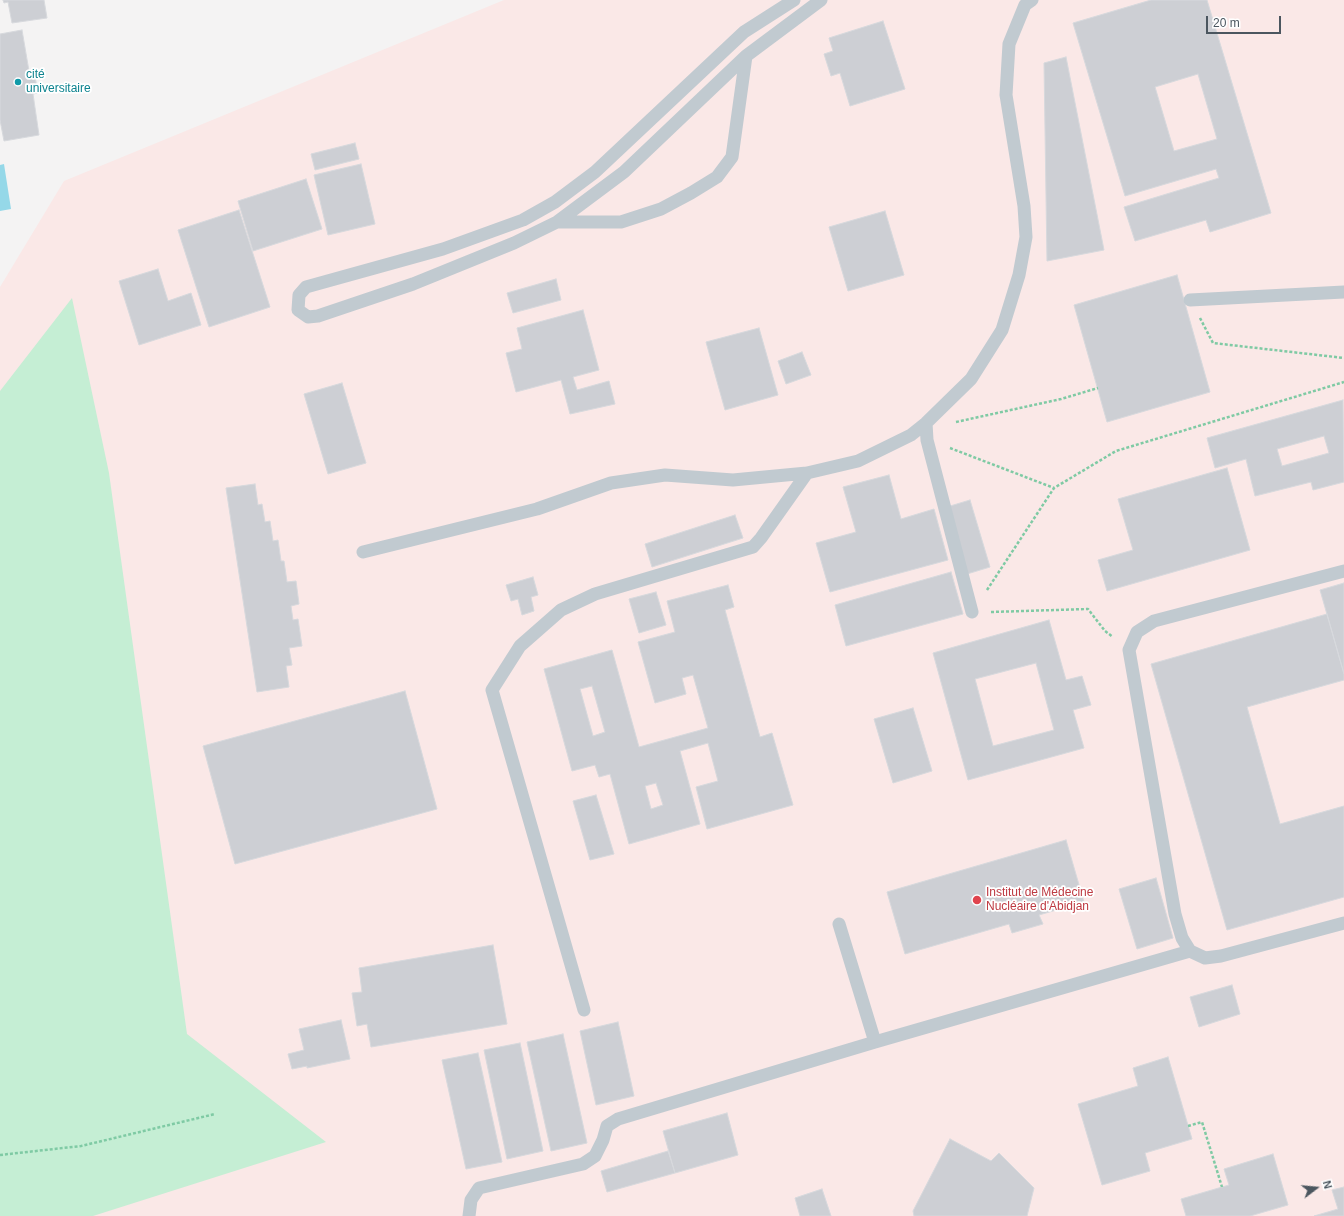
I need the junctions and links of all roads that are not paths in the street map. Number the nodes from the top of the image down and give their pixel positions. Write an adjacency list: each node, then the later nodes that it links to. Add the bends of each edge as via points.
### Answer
1 (794, 0): 5 (lane, via 744,32 595,172 555,202 523,220 443,248 306,287 299,296 298,310 308,317 318,316 413,284 514,243)
2 (821, 0): 4 (lane)
3 (1032, 0): 8 (lane, via 1025,5 1009,44 1006,95 1024,206 1026,237 1019,275 1002,330 971,379)
4 (746, 56): 5 (lane, via 624,172); 5 (lane, via 732,157 717,177 661,209 621,222)
5 (557, 222)
6 (1344, 292): 7 (lane)
7 (1190, 300)
8 (927, 430): 9 (lane, via 858,461); 12 (lane)
9 (807, 474): 10 (lane, via 733,480 665,475 611,483 537,509); 16 (lane, via 753,547 595,594 561,610 520,646 492,690)
10 (362, 552)
11 (1344, 571): 15 (lane, via 1154,620 1137,632 1129,650 1175,914 1182,938)
12 (972, 612)
13 (1344, 923): 15 (lane, via 1220,956 1205,958)
14 (839, 924): 17 (lane)
15 (1190, 951): 17 (lane)
16 (584, 1010)
17 (875, 1042): 18 (lane, via 618,1119 607,1126 595,1156 583,1164 478,1188 470,1200)
18 (469, 1216)

